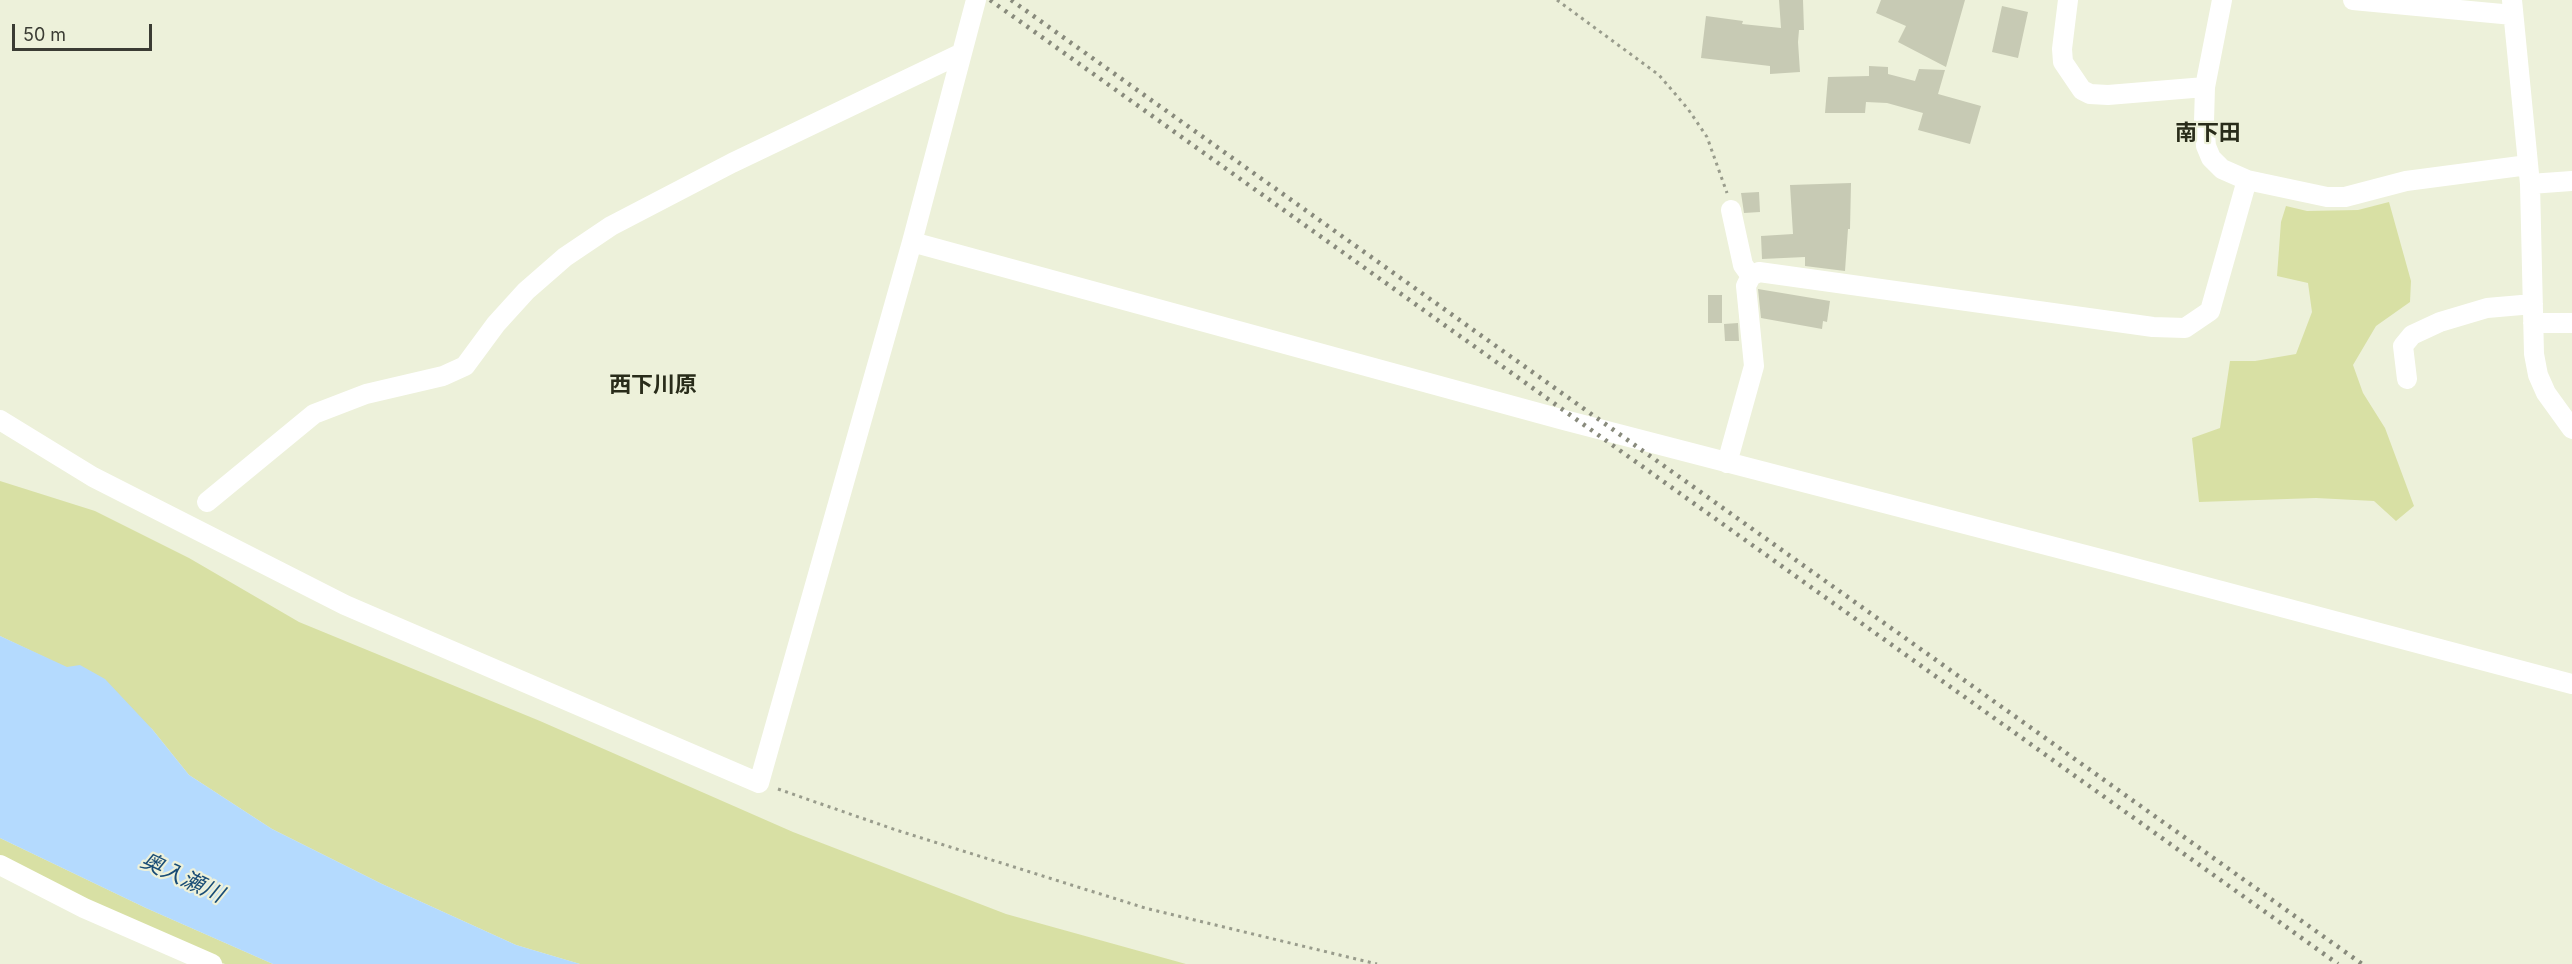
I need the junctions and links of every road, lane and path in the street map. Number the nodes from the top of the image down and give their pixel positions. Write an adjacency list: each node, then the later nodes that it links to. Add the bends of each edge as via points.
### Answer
1 (976, 0): 7 (street)
2 (1557, 0): 12 (path, via 1659,75 1689,109 1707,137)
3 (2068, 0): 8 (street, via 2063,62 2082,90 2090,94 2118,94)
4 (2222, 0): 8 (street)
5 (2353, 0): 6 (street)
6 (2512, 8): 9 (street)
7 (962, 53): 13 (street); 21 (street, via 610,226 565,257 526,291 465,366 443,376 366,394 314,414)
8 (2205, 87): 10 (street, via 2206,146 2211,158 2222,169)
9 (2529, 174): 10 (street, via 2406,181 2344,197); 11 (street); 15 (street)
10 (2247, 180): 14 (street, via 2210,311 2185,328 2153,327 1759,272)
11 (2572, 181)
12 (1731, 210): 14 (street, via 1743,265)
13 (912, 242): 20 (street); 23 (street)
14 (1751, 276): 20 (street, via 1746,286 1754,366)
15 (2533, 314): 16 (street); 17 (street, via 2487,308 2412,335 2403,346); 19 (street, via 2538,375)
16 (2572, 323)
17 (2407, 379)
18 (0, 420): 23 (street, via 93,477 345,605)
19 (2572, 429)
20 (1727, 463): 22 (street)
21 (207, 502)
22 (2572, 684)
23 (759, 783): 26 (path, via 1145,908)
24 (0, 865): 25 (street, via 84,908)
25 (212, 964)
26 (1377, 964)

